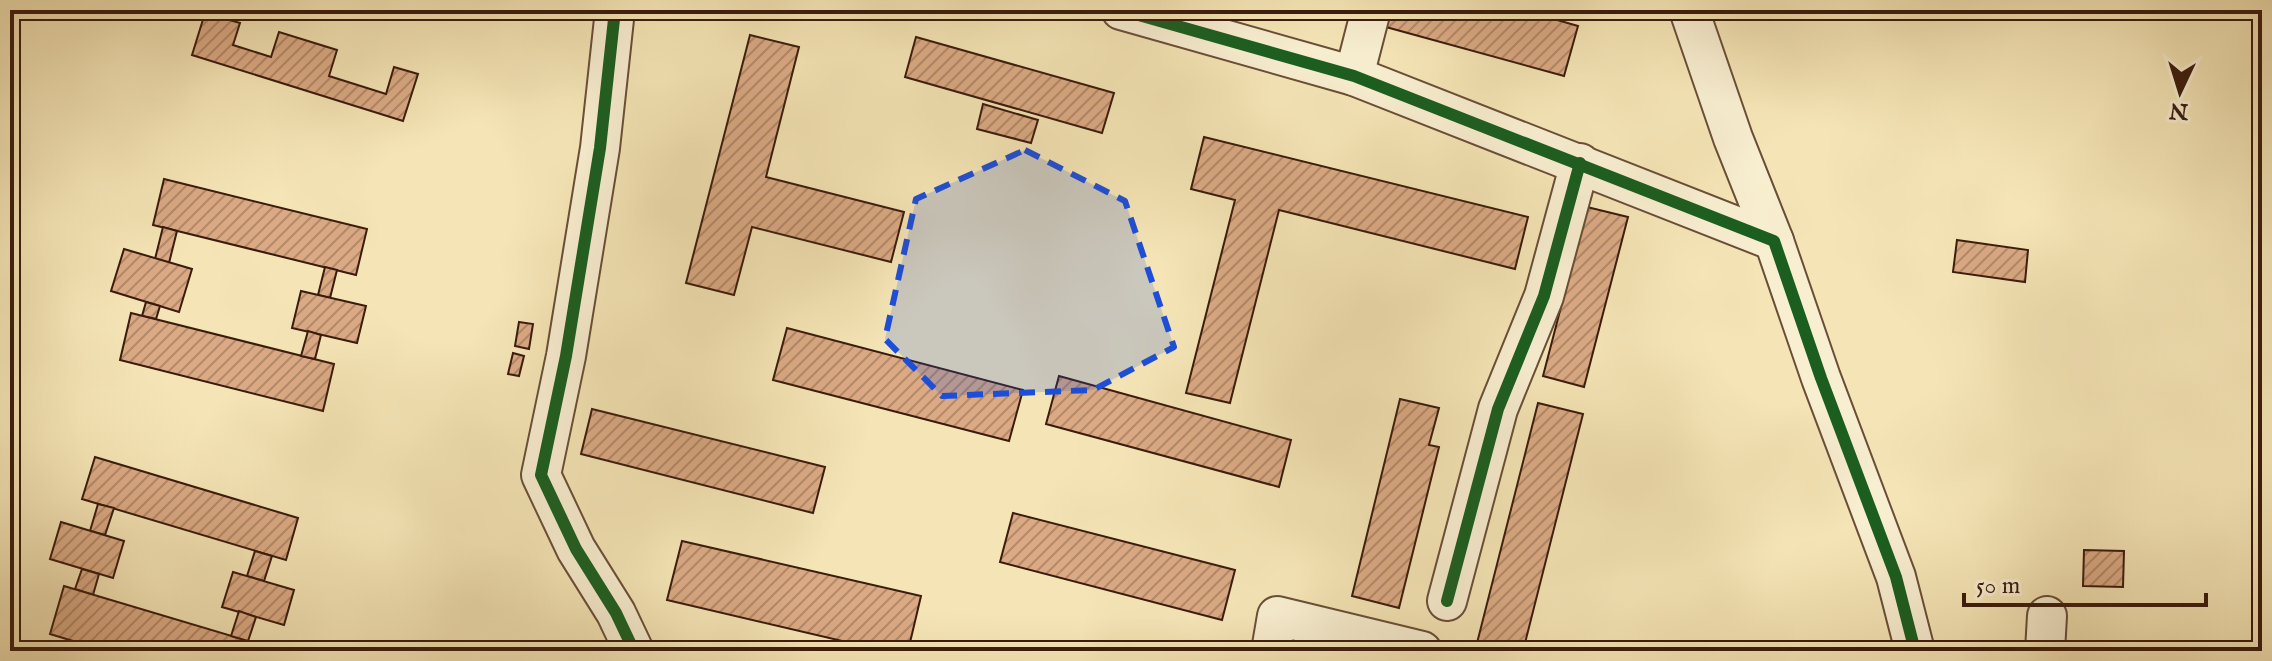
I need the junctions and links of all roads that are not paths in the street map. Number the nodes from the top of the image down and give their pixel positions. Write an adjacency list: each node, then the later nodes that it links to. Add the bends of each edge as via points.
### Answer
1 (615, 10): 9 (street, via 600,148 541,475)
2 (1121, 10): 5 (street)
3 (1371, 10): 5 (street)
4 (1700, 14): 7 (street, via 1733,138)
5 (1354, 76): 6 (street)
6 (1580, 163): 7 (street); 8 (street, via 1544,296 1498,409)
7 (1774, 241): 12 (street, via 1896,577)
8 (1447, 601)
9 (634, 651)
10 (1271, 651): 11 (street, via 1277,616)
11 (1422, 651)
12 (1915, 651)

